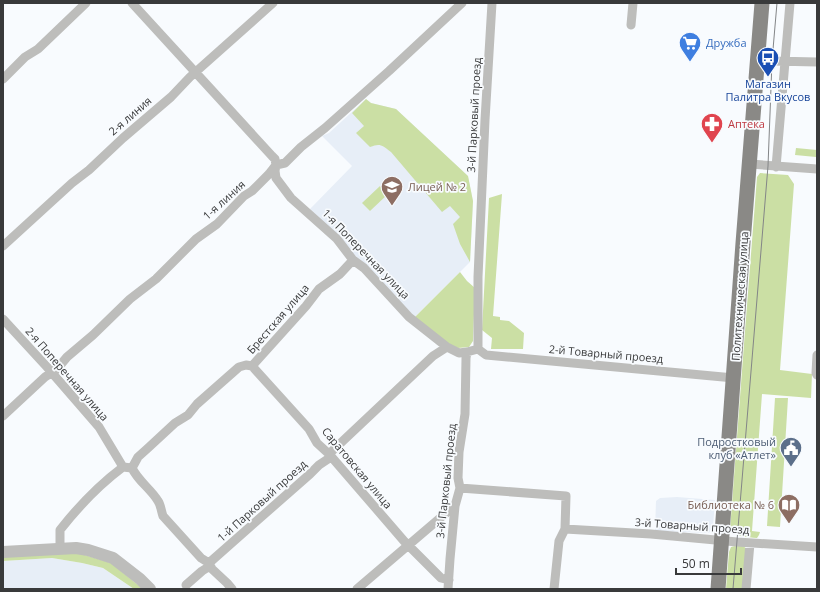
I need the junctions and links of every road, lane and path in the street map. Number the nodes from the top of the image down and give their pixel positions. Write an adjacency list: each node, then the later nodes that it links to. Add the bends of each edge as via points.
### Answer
1 (86, 3): 14 (street)
2 (132, 3): 13 (street, 1-я Поперечная улица)
3 (273, 3): 13 (street, 2-я линия)
4 (462, 3): 16 (street, 1-я линия, via 285,163)
5 (492, 3): 23 (street, 3-й Парковый проезд, via 479,262)
6 (633, 3): 9 (street)
7 (762, 3): 10 (main road, Политехническая улица)
8 (790, 3): 11 (street)
9 (631, 26)
10 (758, 60): 11 (street); 15 (main road, Политехническая улица)
11 (784, 61): 12 (street); 17 (street)
12 (817, 62)
13 (196, 73): 16 (street, 1-я Поперечная улица, via 272,156); 19 (street, 2-я линия)
14 (3, 79)
15 (750, 164): 17 (street); 29 (main road, Политехническая улица)
16 (276, 165): 20 (street, 1-я Поперечная улица, via 276,178 291,198 337,239); 27 (street, 1-я линия, via 217,224 196,239 156,279 130,299)
17 (776, 167): 18 (street)
18 (817, 169)
19 (3, 246)
20 (353, 260): 22 (street, 1-я Поперечная улица, via 364,268 409,317); 26 (street, Брестская улица, via 340,274 319,289)
21 (3, 319): 27 (street, 2-я Поперечная улица)
22 (447, 347): 24 (street, 1-я Поперечная улица, via 459,353); 31 (street, 1-й Парковый проезд, via 433,356)
23 (478, 349): 24 (street, 1-я Поперечная улица); 29 (street, 2-й Товарный проезд, via 486,355)
24 (467, 352): 33 (street, 3-й Парковый проезд, via 465,414 459,452)
25 (817, 355): 28 (street)
26 (252, 366): 31 (street, Саратовская улица); 32 (street, Брестская улица, via 240,367)
27 (52, 373): 30 (street, 1-я линия); 32 (street, 2-я Поперечная улица, via 99,427)
28 (817, 375)
29 (734, 378): 36 (main road, Политехническая улица)
30 (3, 416)
31 (330, 455): 38 (street, Саратовская улица); 42 (street, 1-й Парковый проезд)
32 (127, 468): 40 (street, Брестская улица, via 92,494 69,519 60,530); 42 (street, 2-я Поперечная улица, via 159,502 163,516)
33 (460, 488): 34 (street, 3-й Парковый проезд); 35 (street, via 566,496)
34 (455, 506): 38 (street); 44 (street, 3-й Парковый проезд)
35 (565, 529): 36 (street, 3-й Товарный проезд); 48 (street, via 559,541)
36 (722, 540): 37 (street, 3-й Товарный проезд); 49 (main road, Политехническая улица)
37 (750, 543): 39 (street, 3-й Товарный проезд); 50 (street)
38 (408, 545): 44 (street, Саратовская улица); 47 (street)
39 (817, 547)
40 (60, 548): 41 (street); 45 (street, via 88,550 113,558)
41 (3, 552)
42 (209, 565): 43 (street, 1-й Парковый проезд); 46 (street, 2-я Поперечная улица)
43 (186, 585)
44 (449, 585)
45 (150, 589)
46 (232, 589)
47 (357, 589)
48 (554, 589)
49 (718, 589)
50 (746, 589)

